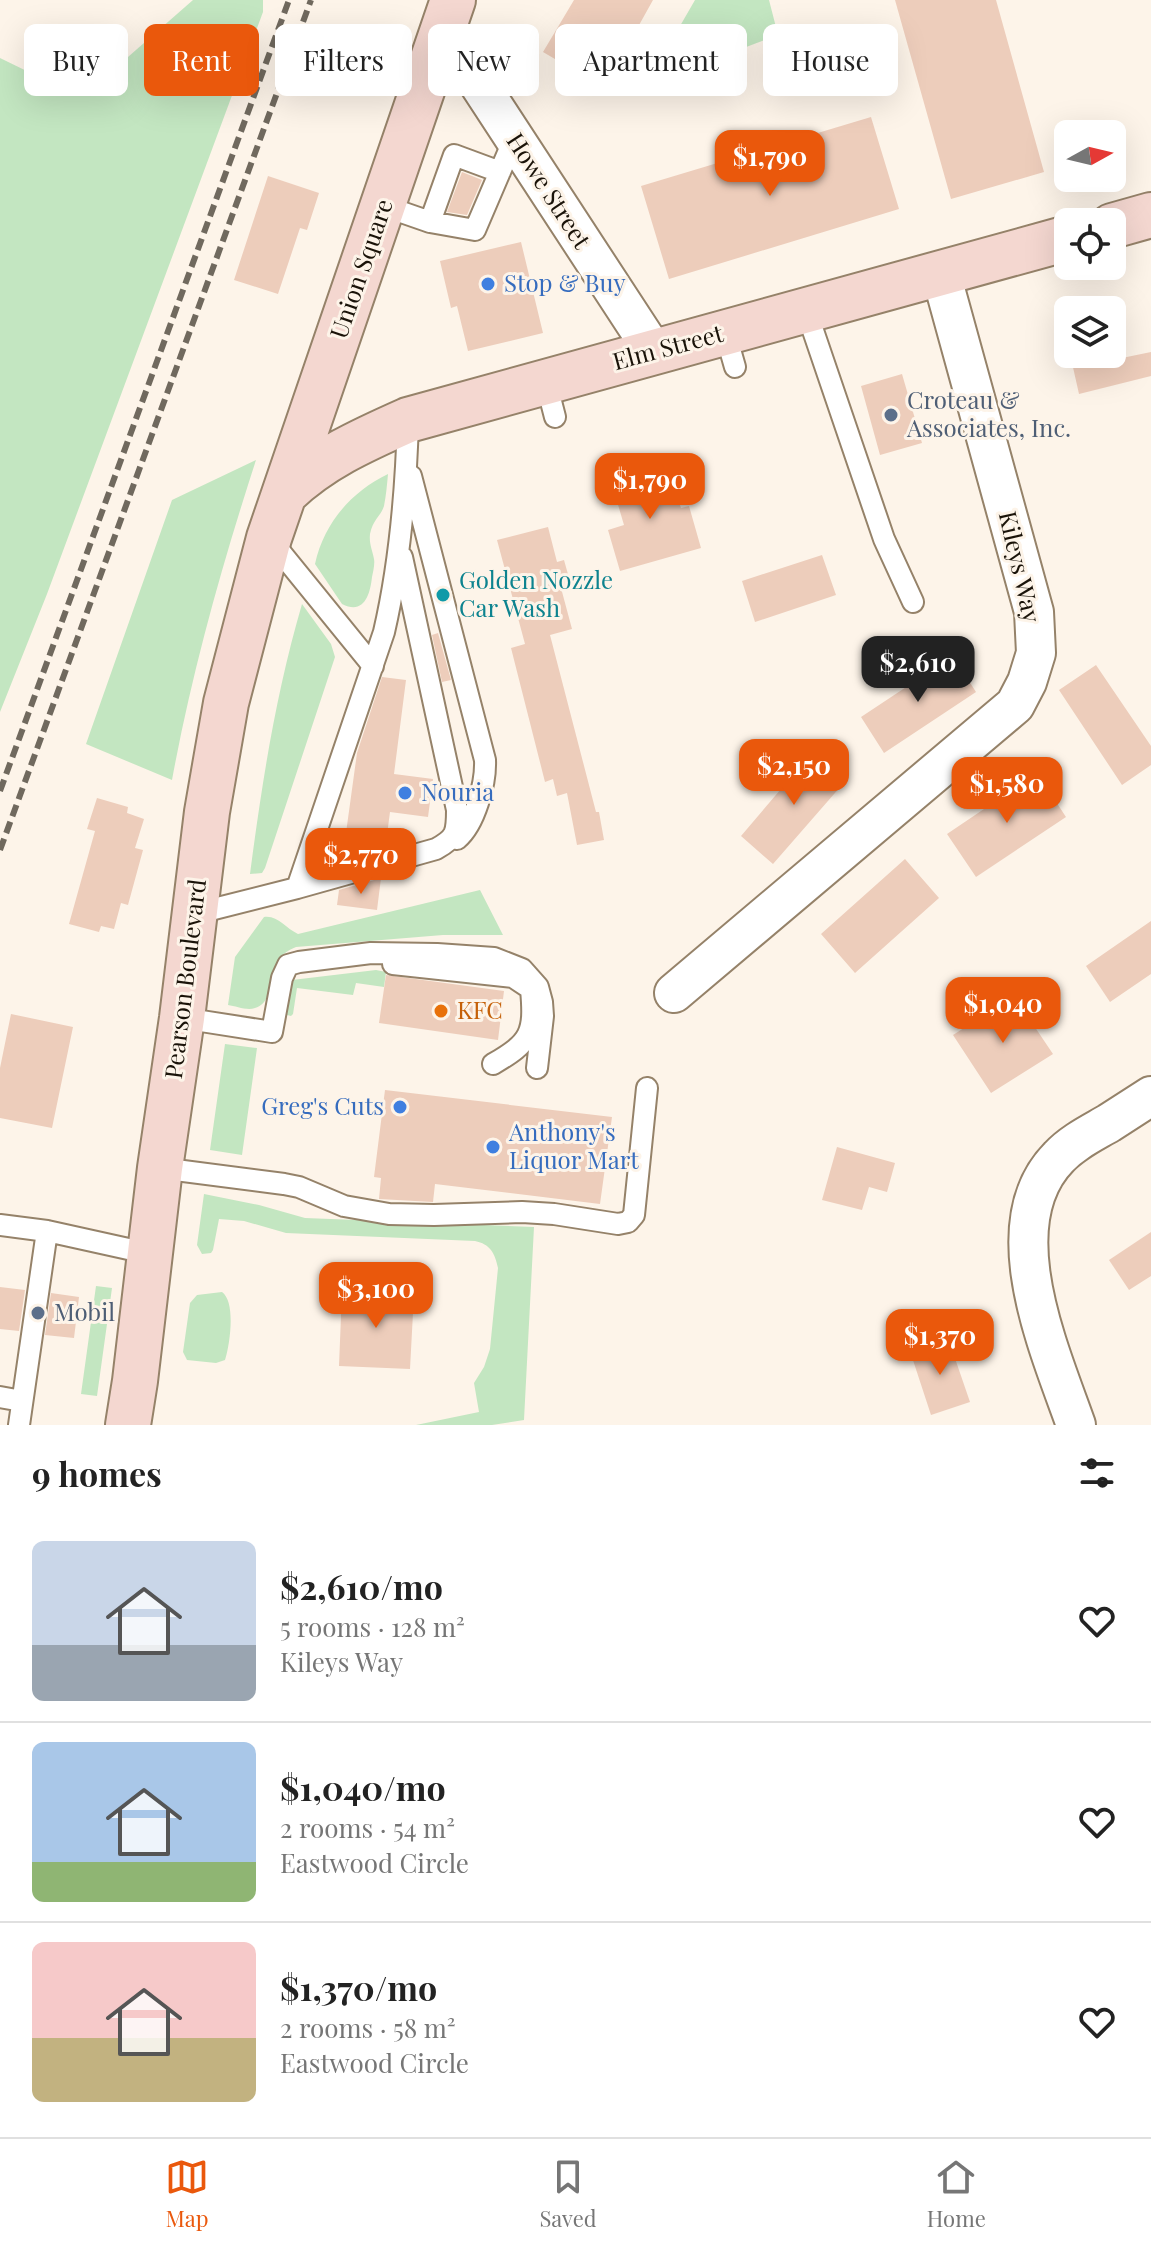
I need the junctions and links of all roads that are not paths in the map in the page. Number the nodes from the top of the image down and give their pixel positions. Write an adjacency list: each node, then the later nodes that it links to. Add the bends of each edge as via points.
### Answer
1 (448, 14): 2 (street, Howe Street); 3 (main road, Union Square)
2 (507, 155): 5 (lane, via 454,155); 5 (lane, via 475,230); 10 (street, Howe Street)
3 (384, 206): 5 (lane); 12 (main road, Union Square)
4 (1151, 215): 6 (main road)
5 (430, 222)
6 (1126, 222)
7 (1054, 242): 8 (main road, Elm Street)
8 (941, 274): 9 (main road, Elm Street); 21 (street, Kileys Way, via 1034,612 1036,653 1027,682 1015,705)
9 (806, 310): 10 (main road, Elm Street, via 730,350); 15 (lane, via 884,539)
10 (654, 352): 11 (main road, Elm Street, via 551,400)
11 (408, 440): 12 (main road, Elm Street, via 347,447); 14 (lane); 17 (lane, via 485,760 482,791 462,835)
12 (284, 494): 13 (main road, Union Square)
13 (269, 538): 16 (lane); 19 (main road, Pearson Boulevard, via 217,747)
14 (399, 540): 16 (lane, via 390,606); 17 (lane, via 457,810 456,831)
15 (913, 602)
16 (373, 666): 18 (lane)
17 (436, 849): 18 (lane)
18 (297, 888): 19 (lane)
19 (194, 914): 22 (main road, Pearson Boulevard)
20 (344, 956): 22 (lane, via 288,965 272,1032); 23 (lane, via 513,977 531,989 533,1014 527,1036); 24 (lane, via 494,958 522,969 538,987 542,1002)
21 (674, 993)
22 (182, 1018): 27 (main road, Pearson Boulevard)
23 (493, 1064)
24 (537, 1068)
25 (647, 1088): 27 (lane, via 634,1215 618,1224 522,1212 389,1214 344,1206 299,1187)
26 (1151, 1096): 37 (street, via 1057,1158 1031,1208 1035,1296)
27 (160, 1168): 31 (main road, Pearson Boulevard)
28 (0, 1225): 29 (lane)
29 (47, 1231): 30 (lane); 31 (lane); 33 (lane)
30 (0, 1236)
31 (151, 1254): 36 (main road, Pearson Boulevard)
32 (0, 1397): 33 (lane)
33 (22, 1401): 35 (lane)
34 (0, 1423): 35 (lane)
35 (20, 1425)
36 (128, 1425)
37 (1076, 1425)

